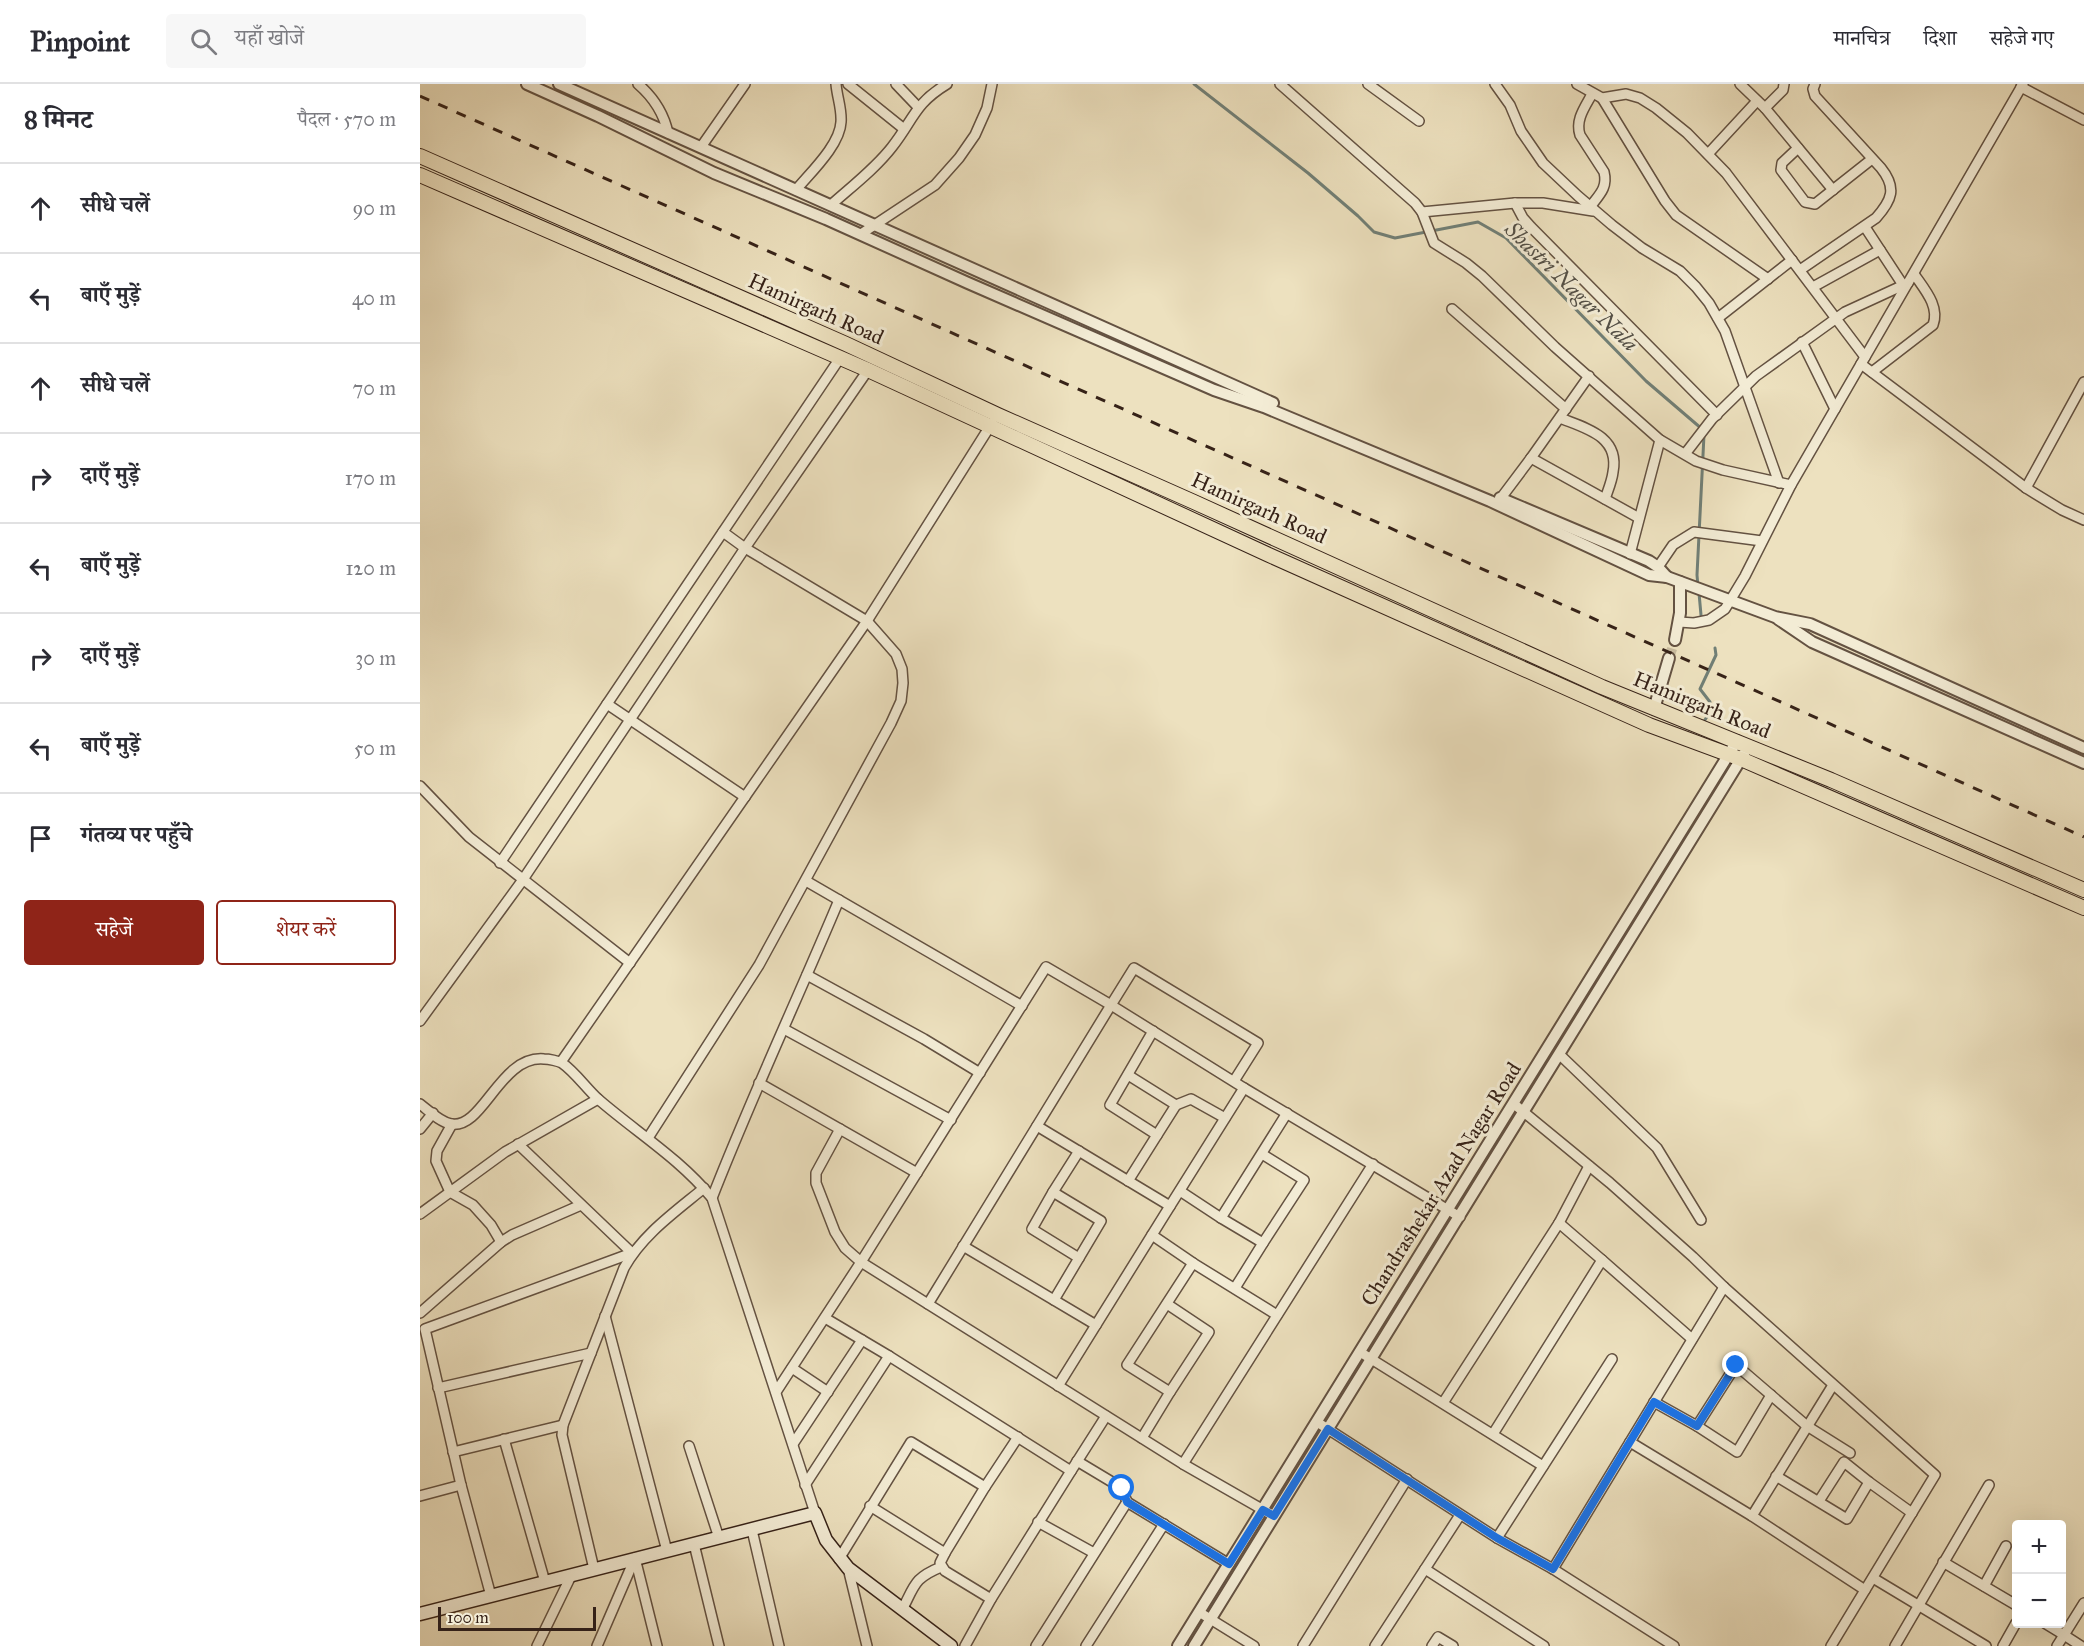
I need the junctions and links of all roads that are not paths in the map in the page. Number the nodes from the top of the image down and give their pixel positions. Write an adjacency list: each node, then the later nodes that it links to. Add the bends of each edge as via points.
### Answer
1 (527, 84): 40 (street, via 714,173)
2 (561, 84): 25 (street)
3 (638, 84): 25 (street, via 657,106)
4 (746, 84): 26 (street)
5 (836, 84): 32 (street, via 841,114 839,134)
6 (848, 84): 24 (street)
7 (896, 84): 21 (street)
8 (947, 84): 21 (street)
9 (992, 84): 38 (street, via 975,135 959,158 934,185)
10 (1281, 84): 37 (street, via 1415,203)
11 (1368, 84): 23 (street)
12 (1495, 84): 36 (street, via 1543,163)
13 (1577, 84): 18 (street)
14 (1740, 84): 20 (street)
15 (1784, 84): 20 (street, via 1782,90)
16 (1815, 84): 30 (street, via 1815,96)
17 (2022, 85): 22 (street); 45 (street)
18 (1592, 94): 19 (street); 36 (street, via 1578,129 1604,172 1606,183)
19 (1602, 98): 28 (street, via 1626,94 1640,98); 44 (street, via 1676,215)
20 (1761, 104): 27 (street); 28 (street)
21 (918, 107): 24 (street)
22 (2084, 120)
23 (1419, 121)
24 (904, 129): 35 (street, via 882,158)
25 (668, 133): 26 (street)
26 (701, 147): 32 (street)
27 (1798, 148): 33 (street); 33 (street, via 1782,163 1781,170 1806,202 1815,204)
28 (1708, 154): 42 (street)
29 (420, 156): 62 (main road, Hamirgarh Road, via 846,344)
30 (1872, 159): 33 (street); 39 (street, via 1889,178 1892,188 1886,207)
31 (420, 176): 51 (main road, Hamirgarh Road)
32 (796, 190): 35 (street)
33 (1833, 190)
34 (1515, 202): 36 (street); 37 (street); 60 (street, via 1531,227)
35 (831, 205): 38 (street)
36 (1592, 209): 48 (street, via 1680,272)
37 (1424, 217): 55 (street, via 1434,243 1482,276)
38 (875, 225): 40 (street); 69 (street, via 1298,414)
39 (1865, 227): 41 (street); 43 (street)
40 (861, 234): 78 (street, via 1214,390 1264,407 1498,505 1649,575)
41 (1880, 250): 45 (street); 46 (street)
42 (1792, 260): 43 (street); 44 (street)
43 (1800, 270): 46 (street)
44 (1768, 279): 48 (street)
45 (1908, 280): 49 (street); 52 (street); 54 (street, via 1933,304 1933,325)
46 (1813, 287): 49 (street)
47 (1452, 309): 58 (street)
48 (1718, 318): 57 (street)
49 (1837, 318): 50 (street); 52 (street)
50 (1802, 342): 57 (street); 59 (street)
51 (840, 358): 53 (main road, Hamirgarh Road); 73 (street)
52 (1863, 361): 54 (street); 59 (street)
53 (868, 370): 62 (main road, Hamirgarh Road); 75 (street)
54 (1872, 372): 68 (street)
55 (1588, 376): 58 (street); 63 (street)
56 (2084, 382): 68 (street)
57 (1744, 388): 60 (street); 66 (street)
58 (1566, 409): 61 (street)
59 (1835, 409): 67 (street)
60 (1714, 417): 64 (street)
61 (1560, 418): 65 (street); 70 (street, via 1607,440 1614,470)
62 (994, 420): 82 (street); 87 (main road, Hamirgarh Road); 91 (main road, Hamirgarh Road, via 1269,555 1627,716)
63 (1660, 440): 64 (street); 71 (street)
64 (1684, 454): 66 (street, via 1723,470)
65 (1531, 459): 69 (street); 70 (street)
66 (1779, 483): 67 (street)
67 (1791, 485): 74 (street)
68 (2026, 488): 72 (street)
69 (1501, 498): 76 (street)
70 (1605, 499): 71 (street)
71 (1640, 518): 76 (street)
72 (2084, 520)
73 (723, 532): 75 (street); 86 (street)
74 (1762, 541): 77 (street, via 1694,532 1674,545); 80 (street)
75 (745, 548): 82 (street); 88 (street)
76 (1630, 554): 77 (street)
77 (1658, 567): 78 (street)
78 (1667, 577): 79 (street)
79 (1680, 582): 80 (street); 83 (street)
80 (1730, 599): 81 (street); 83 (street, via 1725,609 1709,620)
81 (1775, 617): 90 (street, via 1810,624); 92 (street, via 1812,642)
82 (867, 621): 94 (street); 97 (street, via 896,654 902,669 901,701)
83 (1679, 622): 84 (street)
84 (1675, 640)
85 (1669, 658): 87 (street)
86 (607, 704): 88 (street); 95 (street)
87 (1654, 709): 89 (main road, Hamirgarh Road)
88 (631, 719): 94 (street); 96 (street)
89 (1743, 744): 91 (street, Chandrashekar Azad Nagar Road); 98 (main road, Hamirgarh Road)
90 (2084, 748)
91 (1735, 757): 100 (main road, Hamirgarh Road); 108 (street, Chandrashekar Azad Nagar Road); 117 (street, Chandrashekar Azad Nagar Road)
92 (2084, 763)
93 (420, 786): 95 (street, via 469,837)
94 (745, 797): 101 (street)
95 (500, 862): 96 (street)
96 (522, 880): 101 (street); 105 (street)
97 (806, 881): 99 (street); 129 (street, via 759,965)
98 (2084, 890)
99 (839, 900): 102 (street); 104 (street)
100 (2084, 908)
101 (630, 963): 109 (street)
102 (807, 975): 106 (street); 110 (street)
103 (1111, 1005): 104 (street, via 1047,968); 107 (street); 112 (street, via 1134,968 1258,1043); 125 (street)
104 (1022, 1006): 110 (street)
105 (420, 1021)
106 (784, 1029): 113 (street); 123 (street)
107 (1153, 1031): 111 (street); 112 (street)
108 (1560, 1055): 119 (street, Chandrashekar Azad Nagar Road); 148 (street, via 1657,1149)
109 (561, 1062): 115 (street); 124 (street, via 533,1059 519,1066 504,1078 471,1119)
110 (980, 1073): 123 (street)
111 (1128, 1075): 118 (street); 128 (street, via 1110,1105)
112 (1234, 1081): 114 (street)
113 (759, 1083): 127 (street); 141 (street)
114 (1244, 1088): 121 (street); 122 (street)
115 (598, 1099): 129 (street); 130 (street)
116 (420, 1104): 120 (street)
117 (1514, 1104): 119 (street); 144 (street, Chandrashekar Azad Nagar Road)
118 (1176, 1106): 122 (street, via 1191,1099); 128 (street)
119 (1525, 1112): 134 (street); 146 (street, Chandrashekar Azad Nagar Road)
120 (433, 1113): 124 (street); 126 (street)
121 (1287, 1113): 132 (street); 133 (street)
122 (1225, 1118): 138 (street)
123 (951, 1120): 135 (street)
124 (452, 1124): 139 (street, via 435,1156)
125 (1037, 1126): 131 (street); 153 (street)
126 (420, 1129)
127 (840, 1129): 135 (street); 157 (street, via 816,1173 816,1183 835,1232)
128 (1157, 1135): 136 (street)
129 (648, 1138): 137 (street)
130 (518, 1144): 139 (street); 142 (street)
131 (1079, 1151): 136 (street); 140 (street)
132 (1262, 1154): 147 (street); 152 (street, via 1304,1180)
133 (1372, 1164): 144 (street); 165 (street)
134 (1589, 1166): 149 (street); 159 (street)
135 (917, 1173): 157 (street)
136 (1128, 1181): 143 (street)
137 (704, 1188): 141 (street); 154 (street)
138 (1180, 1191): 143 (street); 147 (street)
139 (450, 1192): 145 (street); 151 (street, via 473,1205)
140 (1053, 1192): 155 (street, via 1032,1229); 155 (street, via 1101,1221)
141 (712, 1198): 181 (street)
142 (581, 1205): 151 (street); 154 (street)
143 (1170, 1206): 150 (street)
144 (1449, 1210): 146 (street); 172 (street, Chandrashekar Azad Nagar Road)
145 (420, 1214)
146 (1460, 1217): 175 (street, Chandrashekar Azad Nagar Road)
147 (1221, 1218): 152 (street)
148 (1701, 1220)
149 (1559, 1223): 156 (street); 186 (street)
150 (1152, 1235): 158 (street); 168 (street)
151 (501, 1242): 164 (street)
152 (1263, 1243): 160 (street)
153 (963, 1246): 161 (street); 162 (street)
154 (632, 1253): 166 (street); 169 (street)
155 (1079, 1257): 161 (street)
156 (1602, 1260): 171 (street); 193 (street)
157 (861, 1262): 162 (street); 167 (street)
158 (1193, 1263): 160 (street); 163 (street)
159 (1724, 1287): 171 (street); 178 (street)
160 (1235, 1288): 165 (street)
161 (1054, 1300): 168 (street)
162 (928, 1304): 179 (street)
163 (1167, 1304): 183 (street, via 1209,1332); 183 (street, via 1127,1365)
164 (421, 1312): 169 (street)
165 (1277, 1315): 203 (street)
166 (605, 1316): 173 (street); 230 (street)
167 (825, 1318): 170 (street); 177 (street)
168 (1096, 1325): 179 (street)
169 (425, 1329): 180 (street)
170 (862, 1340): 174 (street); 182 (street)
171 (1692, 1340): 185 (street)
172 (1360, 1352): 175 (street); 188 (street, Chandrashekar Azad Nagar Road)
173 (591, 1353): 180 (street); 189 (street)
174 (889, 1356): 194 (street); 210 (street)
175 (1371, 1359): 186 (street); 192 (street, Chandrashekar Azad Nagar Road)
176 (1612, 1359): 204 (street)
177 (792, 1368): 181 (street); 182 (street)
178 (1833, 1385): 191 (street); 219 (street, via 1935,1475)
179 (1058, 1386): 187 (street)
180 (438, 1388): 200 (street)
181 (776, 1392): 198 (street)
182 (828, 1392): 198 (street)
183 (1170, 1392): 195 (street)
184 (1771, 1395): 190 (street, via 1737,1452); 190 (street, via 1736,1365); 191 (street)
185 (1654, 1402): 190 (street); 197 (street)
186 (1443, 1403): 193 (street)
187 (1106, 1416): 195 (street); 202 (street)
188 (1317, 1422): 192 (street); 217 (street, Chandrashekar Azad Nagar Road)
189 (563, 1425): 196 (street); 238 (street, via 562,1435)
190 (1697, 1426)
191 (1807, 1426): 201 (street); 206 (street)
192 (1328, 1429): 207 (street); 221 (street, Chandrashekar Azad Nagar Road)
193 (1493, 1434): 204 (street)
194 (1018, 1437): 205 (street); 212 (street)
195 (1142, 1438): 203 (street)
196 (504, 1439): 200 (street); 243 (street)
197 (1630, 1442): 222 (street); 240 (street)
198 (793, 1444): 210 (street)
199 (689, 1446): 226 (street)
200 (453, 1452): 209 (street)
201 (1850, 1453)
202 (1077, 1461): 205 (street); 215 (street, via 1122,1488)
203 (1183, 1464): 217 (street)
204 (1542, 1466): 227 (street)
205 (1071, 1471): 223 (street)
206 (1776, 1476): 214 (street); 222 (street)
207 (1407, 1479): 220 (street); 271 (street)
208 (1869, 1482): 214 (street, via 1847,1519); 214 (street, via 1844,1462); 219 (street)
209 (461, 1485): 213 (street); 246 (street)
210 (805, 1485): 218 (street)
211 (1989, 1485): 234 (street)
212 (985, 1487): 216 (street, via 911,1442); 231 (street)
213 (420, 1496)
214 (1819, 1501)
215 (1127, 1502): 224 (street); 232 (street)
216 (870, 1506): 231 (street); 235 (street)
217 (1263, 1510): 221 (street); 236 (street, Chandrashekar Azad Nagar Road)
218 (815, 1513): 225 (main road); 235 (main road, via 826,1540)
219 (1911, 1513): 242 (street)
220 (1460, 1515): 227 (street); 239 (street)
221 (1274, 1516): 254 (street, Chandrashekar Azad Nagar Road)
222 (1752, 1516): 245 (street)
223 (1038, 1522): 232 (street); 247 (street)
224 (1164, 1524): 236 (street); 267 (street)
225 (752, 1530): 226 (main road); 262 (street)
226 (719, 1538): 228 (main road)
227 (1497, 1538): 240 (street)
228 (694, 1544): 230 (main road); 261 (street)
229 (2006, 1546): 244 (street)
230 (668, 1551): 233 (main road)
231 (945, 1553): 237 (street)
232 (1094, 1553): 266 (street)
233 (635, 1558): 238 (main road); 259 (street); 260 (street)
234 (1943, 1562): 244 (street); 250 (street)
235 (843, 1563): 251 (main road); 263 (street)
236 (1229, 1564): 252 (street, Chandrashekar Azad Nagar Road)
237 (941, 1567): 247 (street); 251 (street, via 921,1576)
238 (594, 1569): 241 (main road)
239 (1425, 1569): 272 (street); 275 (street)
240 (1553, 1569): 276 (street)
241 (571, 1576): 243 (main road); 258 (street)
242 (1873, 1578): 245 (street); 250 (street)
243 (545, 1582): 246 (main road)
244 (1984, 1586): 248 (street)
245 (1865, 1590): 277 (street)
246 (491, 1596): 253 (main road)
247 (991, 1599): 265 (street)
248 (2012, 1603)
249 (2084, 1603): 257 (street)
250 (1918, 1604): 278 (street); 279 (street)
251 (902, 1610): 264 (main road)
252 (1199, 1612): 254 (street); 268 (street, Chandrashekar Azad Nagar Road)
253 (420, 1614)
254 (1210, 1620): 269 (street, Chandrashekar Azad Nagar Road); 270 (street)
255 (2013, 1628): 280 (street)
256 (2054, 1628): 257 (street)
257 (2064, 1635): 281 (street); 282 (street)
258 (537, 1646)
259 (597, 1646)
260 (657, 1646)
261 (718, 1646)
262 (779, 1646)
263 (867, 1646)
264 (951, 1646)
265 (965, 1646)
266 (1036, 1646)
267 (1086, 1646)
268 (1178, 1646)
269 (1194, 1646)
270 (1254, 1646)
271 (1303, 1646)
272 (1375, 1646)
273 (1432, 1646): 274 (street, via 1438,1637)
274 (1453, 1646)
275 (1543, 1646)
276 (1674, 1646)
277 (1832, 1646)
278 (1895, 1646)
279 (1986, 1646)
280 (2003, 1646)
281 (2056, 1646)
282 (2081, 1646)

